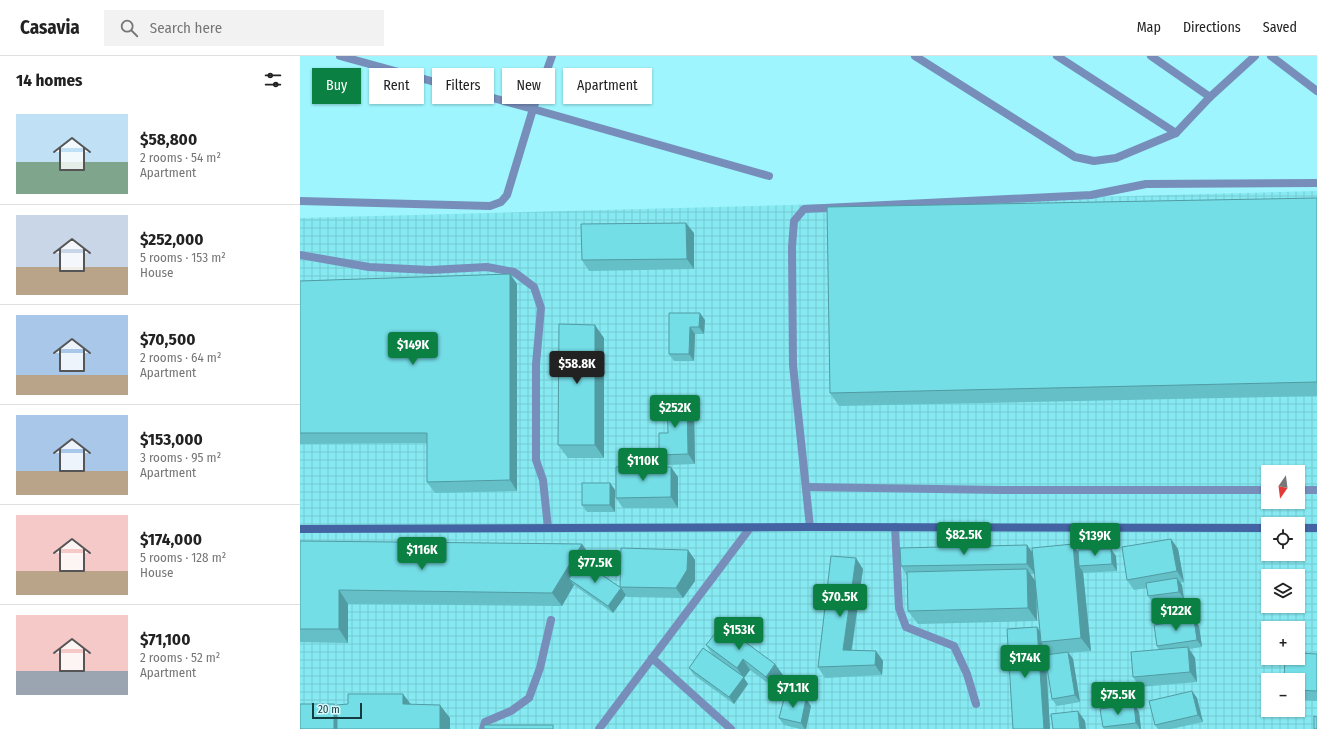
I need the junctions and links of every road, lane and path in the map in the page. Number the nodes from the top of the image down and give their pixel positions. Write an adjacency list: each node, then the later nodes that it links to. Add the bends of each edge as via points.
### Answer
1 (340, 56): 10 (street)
2 (552, 56): 10 (street)
3 (915, 56): 11 (street, via 1075,157 1094,161 1116,158)
4 (1057, 56): 11 (street)
5 (1151, 56): 9 (street)
6 (1255, 56): 9 (street)
7 (1271, 56): 8 (street)
8 (1317, 91)
9 (1210, 97): 11 (street)
10 (534, 109): 12 (street); 14 (street, via 507,195 501,202 490,206)
11 (1176, 133)
12 (769, 176)
13 (1317, 183): 16 (street, via 1146,184 1092,195 804,209 794,221 792,247 794,365)
14 (300, 202)
15 (300, 255): 22 (street, via 369,267 430,270 487,268 514,272 534,287 540,308 536,364 536,460 543,480)
16 (806, 488): 17 (street); 20 (street)
17 (1261, 490)
18 (1305, 490): 19 (street)
19 (1317, 490)
20 (810, 527): 21 (main road); 23 (main road)
21 (895, 527): 24 (main road); 30 (street, via 898,608 906,627 954,646 967,674)
22 (548, 528): 23 (main road); 27 (main road)
23 (750, 528): 29 (street)
24 (1261, 528)
25 (1305, 528): 26 (main road)
26 (1317, 528)
27 (300, 529)
28 (551, 620): 31 (street, via 540,668 529,698 511,711 485,722)
29 (652, 658): 32 (street); 33 (street)
30 (976, 704)
31 (483, 729)
32 (598, 729)
33 (731, 729)

